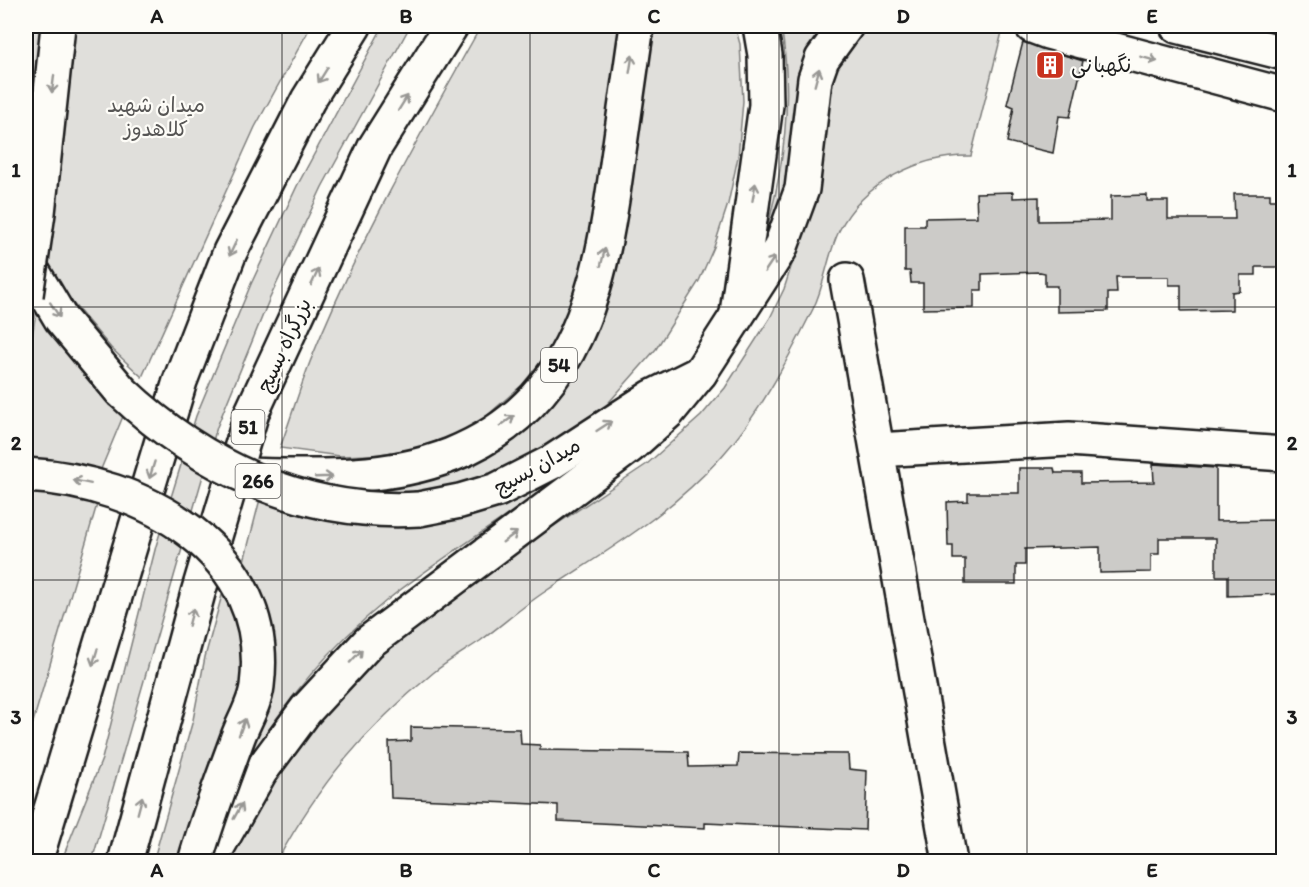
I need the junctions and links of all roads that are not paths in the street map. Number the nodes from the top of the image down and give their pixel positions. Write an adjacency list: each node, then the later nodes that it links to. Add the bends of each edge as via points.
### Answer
1 (58, 26): 13 (main road, one-way to 13, bridge)
2 (354, 26): 20 (main road, one-way to 20, via 308,100 230,252 180,381)
3 (451, 26): 21 (main road, بزرگراه بسیج / 51, one-way to 3, via 252,412 375,147)
4 (637, 26): 19 (main road, 54, one-way to 4, via 322,477 373,473 451,455 488,435 541,390 571,348 584,321 606,248)
5 (760, 26): 14 (main road, one-way to 5, via 766,105)
6 (846, 26): 14 (main road, one-way to 6, via 780,249 802,189 815,79 822,59)
7 (1032, 26): 10 (main road, one-way to 10)
8 (1176, 26): 9 (main road)
9 (1284, 53)
10 (1284, 95)
11 (26, 260): 19 (main road, میدان بسیج / 266, one-way to 19, bridge, via 60,319 121,391 175,436)
12 (847, 280): 16 (main road)
13 (26, 295)
14 (737, 313): 15 (main road)
15 (700, 374): 19 (main road, میدان بسیج / 266, one-way to 15, bridge, via 309,500 384,511 460,501 497,490 552,462 651,397); 23 (main road, one-way to 15, via 260,772 306,710 369,642 630,446 668,412)
16 (877, 450): 17 (main road, via 1069,440); 24 (main road)
17 (1284, 454)
18 (26, 475): 22 (main road, one-way to 18, bridge, via 257,688 258,643 240,585 223,561 189,530 142,502 79,480)
19 (244, 475)
20 (35, 861)
21 (125, 861)
22 (195, 861)
23 (209, 861)
24 (950, 861)

